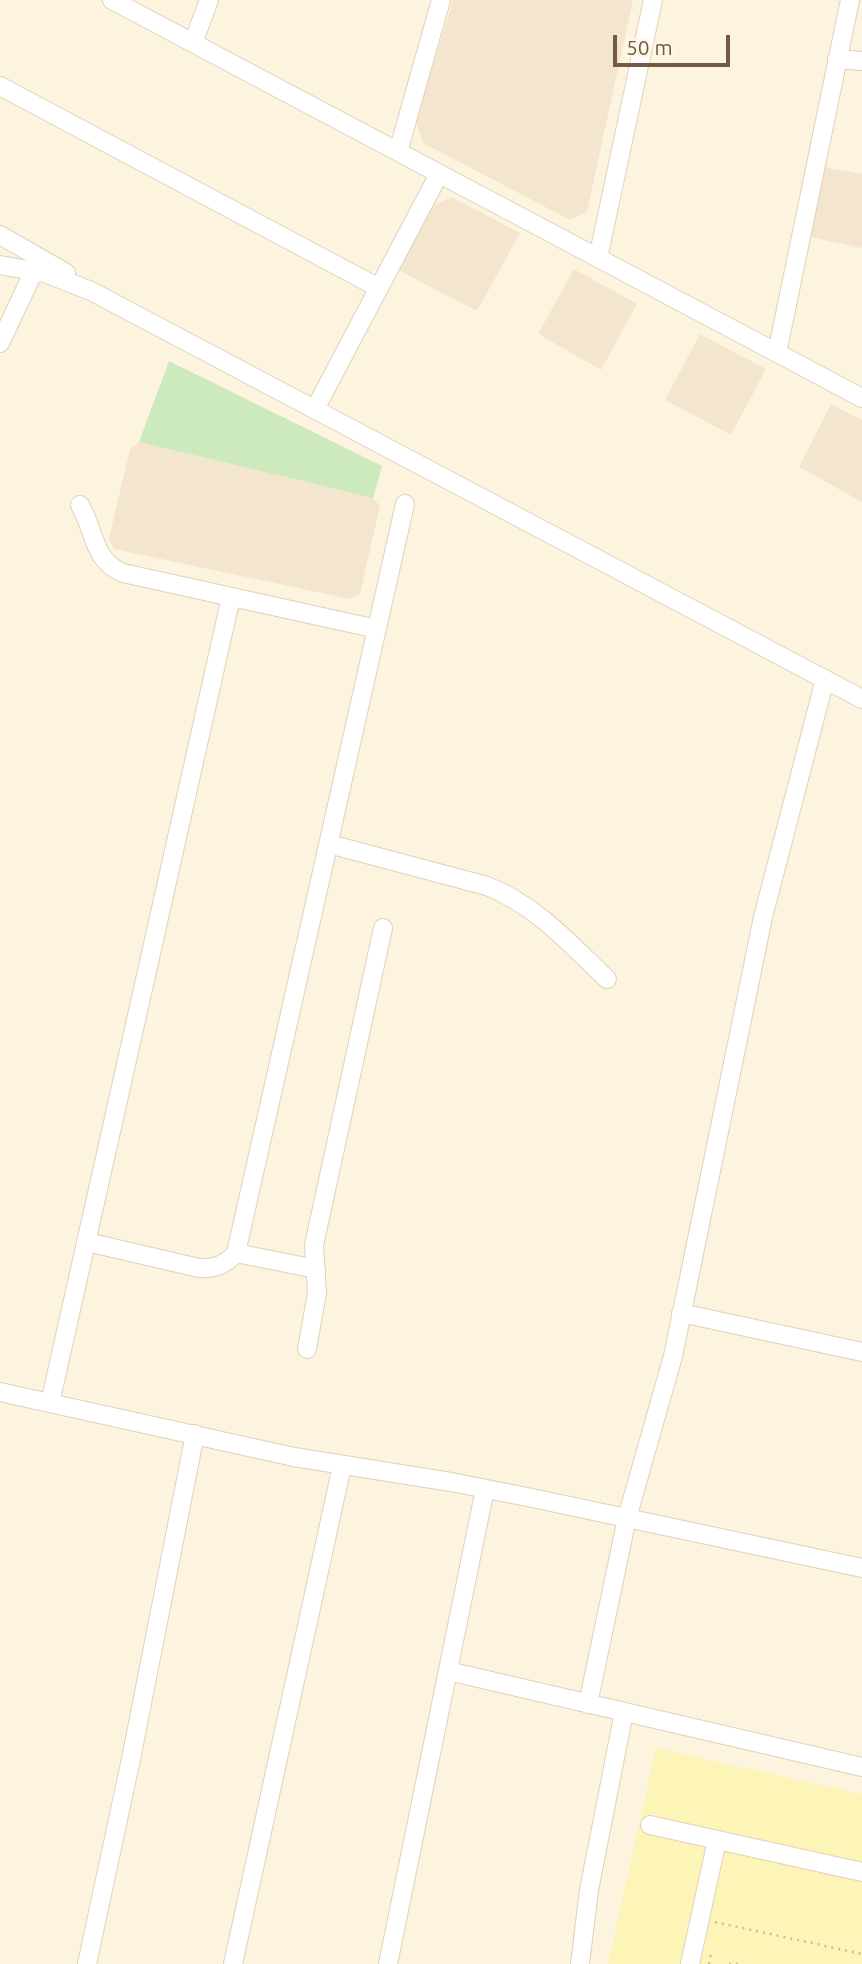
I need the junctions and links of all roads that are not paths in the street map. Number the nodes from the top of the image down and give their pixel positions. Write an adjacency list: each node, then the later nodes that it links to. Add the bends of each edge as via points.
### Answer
1 (112, 0): 6 (street)
2 (209, 0): 6 (street)
3 (441, 0): 10 (street)
4 (653, 0): 13 (street)
5 (850, 0): 7 (street)
6 (193, 43): 10 (street)
7 (837, 59): 8 (street); 19 (street)
8 (862, 61)
9 (0, 86): 16 (street)
10 (398, 152): 11 (street)
11 (439, 174): 13 (street); 16 (street)
12 (0, 235): 17 (street)
13 (598, 258): 19 (street)
14 (0, 265): 15 (street)
15 (34, 271): 17 (street); 18 (street)
16 (379, 288): 21 (street)
17 (91, 291): 21 (street)
18 (0, 343)
19 (777, 353): 20 (street)
20 (862, 398)
21 (315, 410): 26 (street)
22 (80, 505): 24 (street, via 97,551 115,570)
23 (405, 505): 25 (street)
24 (231, 597): 25 (street); 31 (street)
25 (377, 629): 28 (street)
26 (825, 679): 27 (street); 34 (street, via 763,917)
27 (862, 699)
28 (329, 844): 30 (street, via 510,896 542,918); 32 (street)
29 (383, 928): 33 (street, via 314,1245)
30 (607, 979)
31 (86, 1242): 32 (street, via 210,1269); 38 (street)
32 (236, 1253): 33 (street)
33 (316, 1269): 35 (street, via 316,1301)
34 (681, 1313): 36 (street); 42 (street)
35 (307, 1349)
36 (862, 1352)
37 (0, 1392): 38 (street)
38 (50, 1403): 39 (street)
39 (195, 1434): 40 (street); 51 (street)
40 (342, 1466): 41 (street); 52 (street)
41 (485, 1489): 42 (street); 44 (street)
42 (627, 1518): 43 (street); 45 (street)
43 (862, 1568)
44 (448, 1671): 45 (street); 53 (street)
45 (588, 1704): 46 (street)
46 (624, 1712): 47 (street); 54 (street, via 589,1890)
47 (862, 1767)
48 (650, 1825): 49 (street)
49 (717, 1840): 50 (street); 55 (street)
50 (862, 1871)
51 (87, 1964)
52 (233, 1964)
53 (388, 1964)
54 (580, 1964)
55 (690, 1964)

